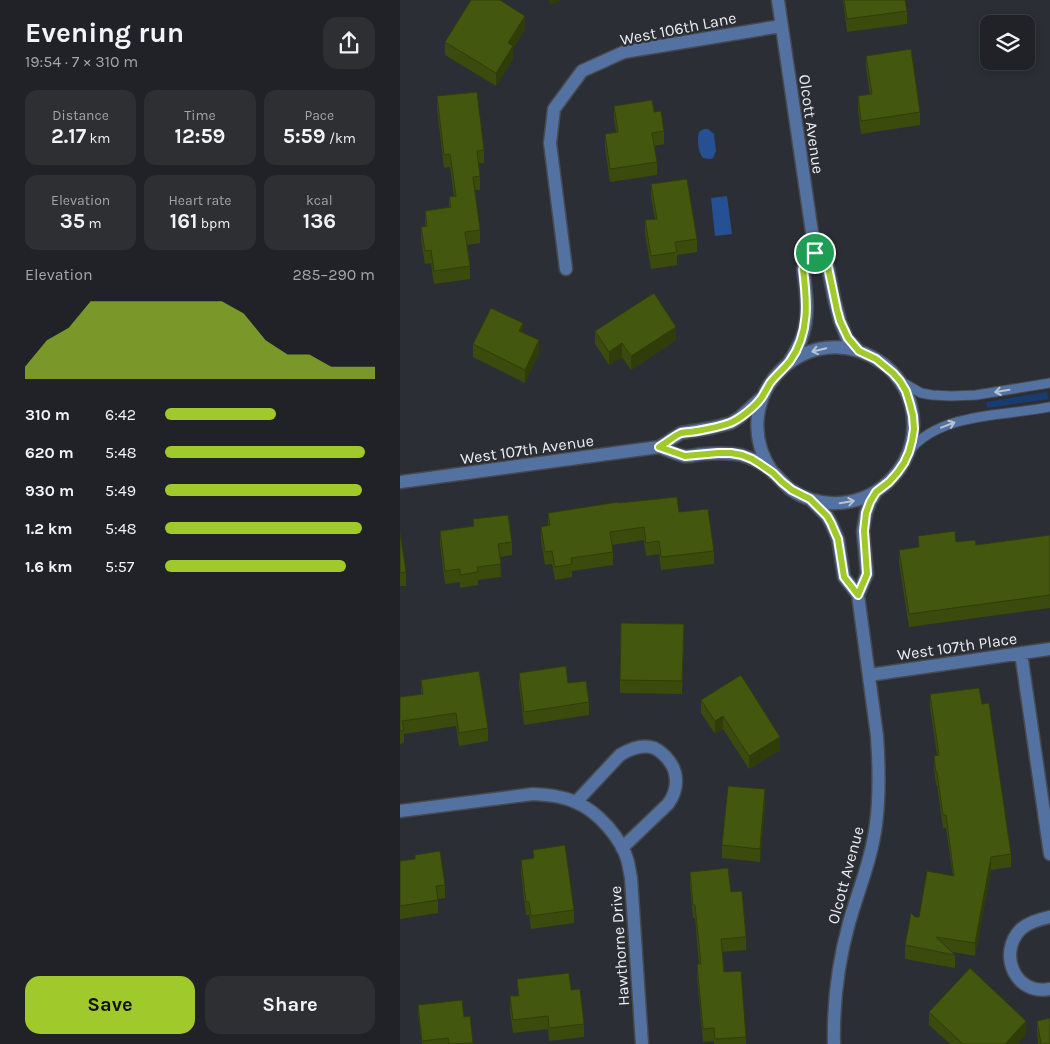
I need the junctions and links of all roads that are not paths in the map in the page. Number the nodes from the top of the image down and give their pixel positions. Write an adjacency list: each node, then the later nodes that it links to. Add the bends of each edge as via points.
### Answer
1 (778, 0): 2 (street, Olcott Avenue)
2 (781, 26): 3 (street, Olcott Avenue); 4 (street, West 106th Lane, via 624,52 582,71 554,109 550,143)
3 (815, 253): 5 (street, Olcott Avenue, via 828,267 840,321); 6 (street, via 803,269 805,325)
4 (566, 269)
5 (859, 351): 6 (street, one-way to 6, via 828,348 806,353); 7 (street, via 885,365)
6 (790, 362): 9 (street, via 774,377)
7 (900, 381): 8 (lane, one-way to 7, via 951,396 921,393); 12 (street, via 913,416)
8 (1050, 383)
9 (762, 397): 11 (street, West 107th Avenue, via 731,422 681,433); 13 (street, via 757,422 759,444)
10 (1050, 407): 12 (lane, one-way to 10, via 927,435 955,422)
11 (659, 447): 13 (street, West 107th Avenue, via 685,456 742,455); 14 (street, West 107th Avenue)
12 (909, 452): 15 (street, via 897,473)
13 (773, 473): 16 (street, via 792,490)
14 (400, 482)
15 (876, 492): 16 (street, one-way to 15, via 841,503); 17 (street, Olcott Avenue, via 866,513 867,574)
16 (810, 499): 17 (street, Olcott Avenue, via 831,523 838,539 844,577)
17 (858, 595): 20 (street, Olcott Avenue)
18 (1050, 649): 19 (street, West 107th Place)
19 (1021, 653): 20 (street, West 107th Place); 24 (street)
20 (868, 675): 28 (street, Olcott Avenue, via 879,758 876,824 839,964)
21 (576, 802): 22 (street, via 533,794); 23 (street, Hawthorne Drive, via 601,819); 23 (street, via 620,755 638,747 655,748 662,753 676,773 673,797)
22 (400, 812)
23 (622, 848): 27 (street, Hawthorne Drive, via 631,878)
24 (1050, 854)
25 (1050, 916): 26 (street, via 1022,928 1012,941 1009,955 1012,970 1019,980 1031,988)
26 (1050, 989)
27 (642, 1044)
28 (834, 1044)

